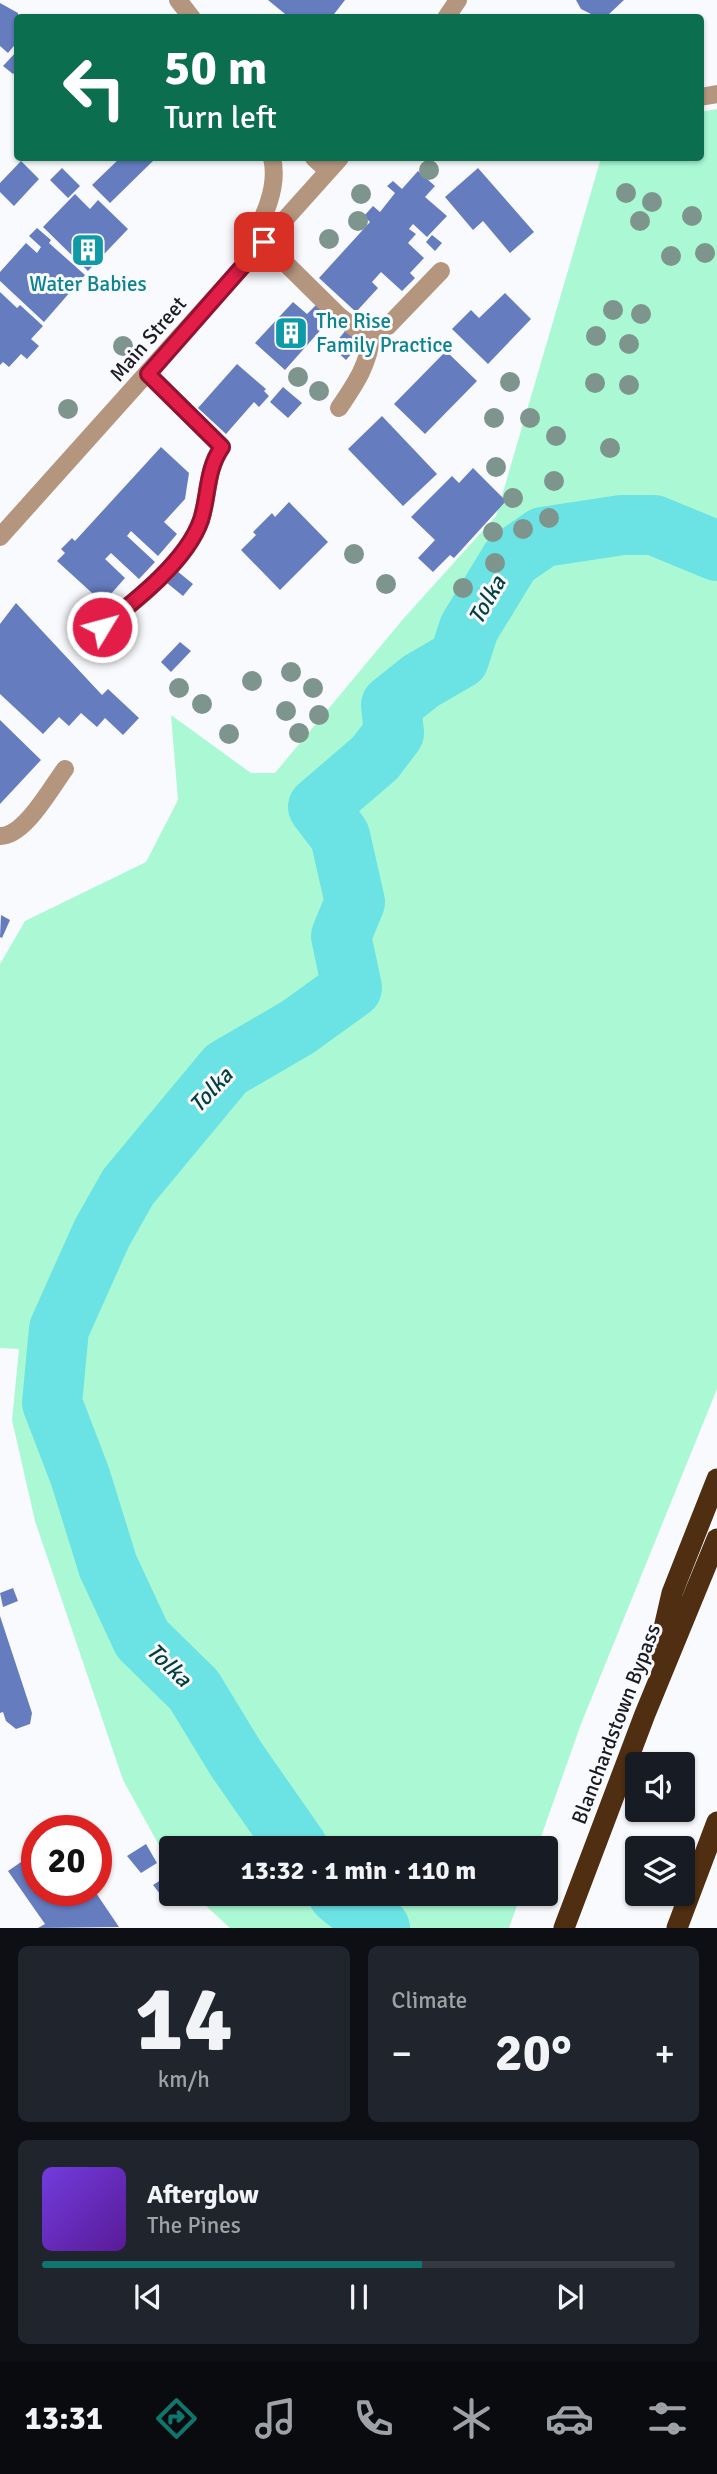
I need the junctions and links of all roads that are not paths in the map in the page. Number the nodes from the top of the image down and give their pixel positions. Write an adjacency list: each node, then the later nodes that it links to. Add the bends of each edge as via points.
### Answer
1 (178, 0): 2 (street)
2 (189, 14)
3 (273, 161): 6 (street, via 267,210)
4 (334, 164): 5 (street, Main Street)
5 (264, 242): 6 (street, Main Street); 8 (street, via 338,315 360,333)
6 (237, 271): 9 (street, Main Street)
7 (440, 271): 8 (street, via 388,326)
8 (372, 332): 10 (street, via 362,374)
9 (148, 374): 11 (street, Main Street); 12 (street, via 222,447 212,462 195,533 140,598)
10 (339, 408)
11 (0, 537)
12 (102, 627)
13 (65, 769): 14 (street, via 25,824)
14 (0, 836)
15 (717, 1479): 17 (highway, via 672,1593)
16 (717, 1539): 17 (highway, Blanchardstown Bypass)
17 (645, 1714): 19 (highway, Blanchardstown Bypass)
18 (717, 1822): 20 (highway)
19 (564, 1928)
20 (677, 1928)

